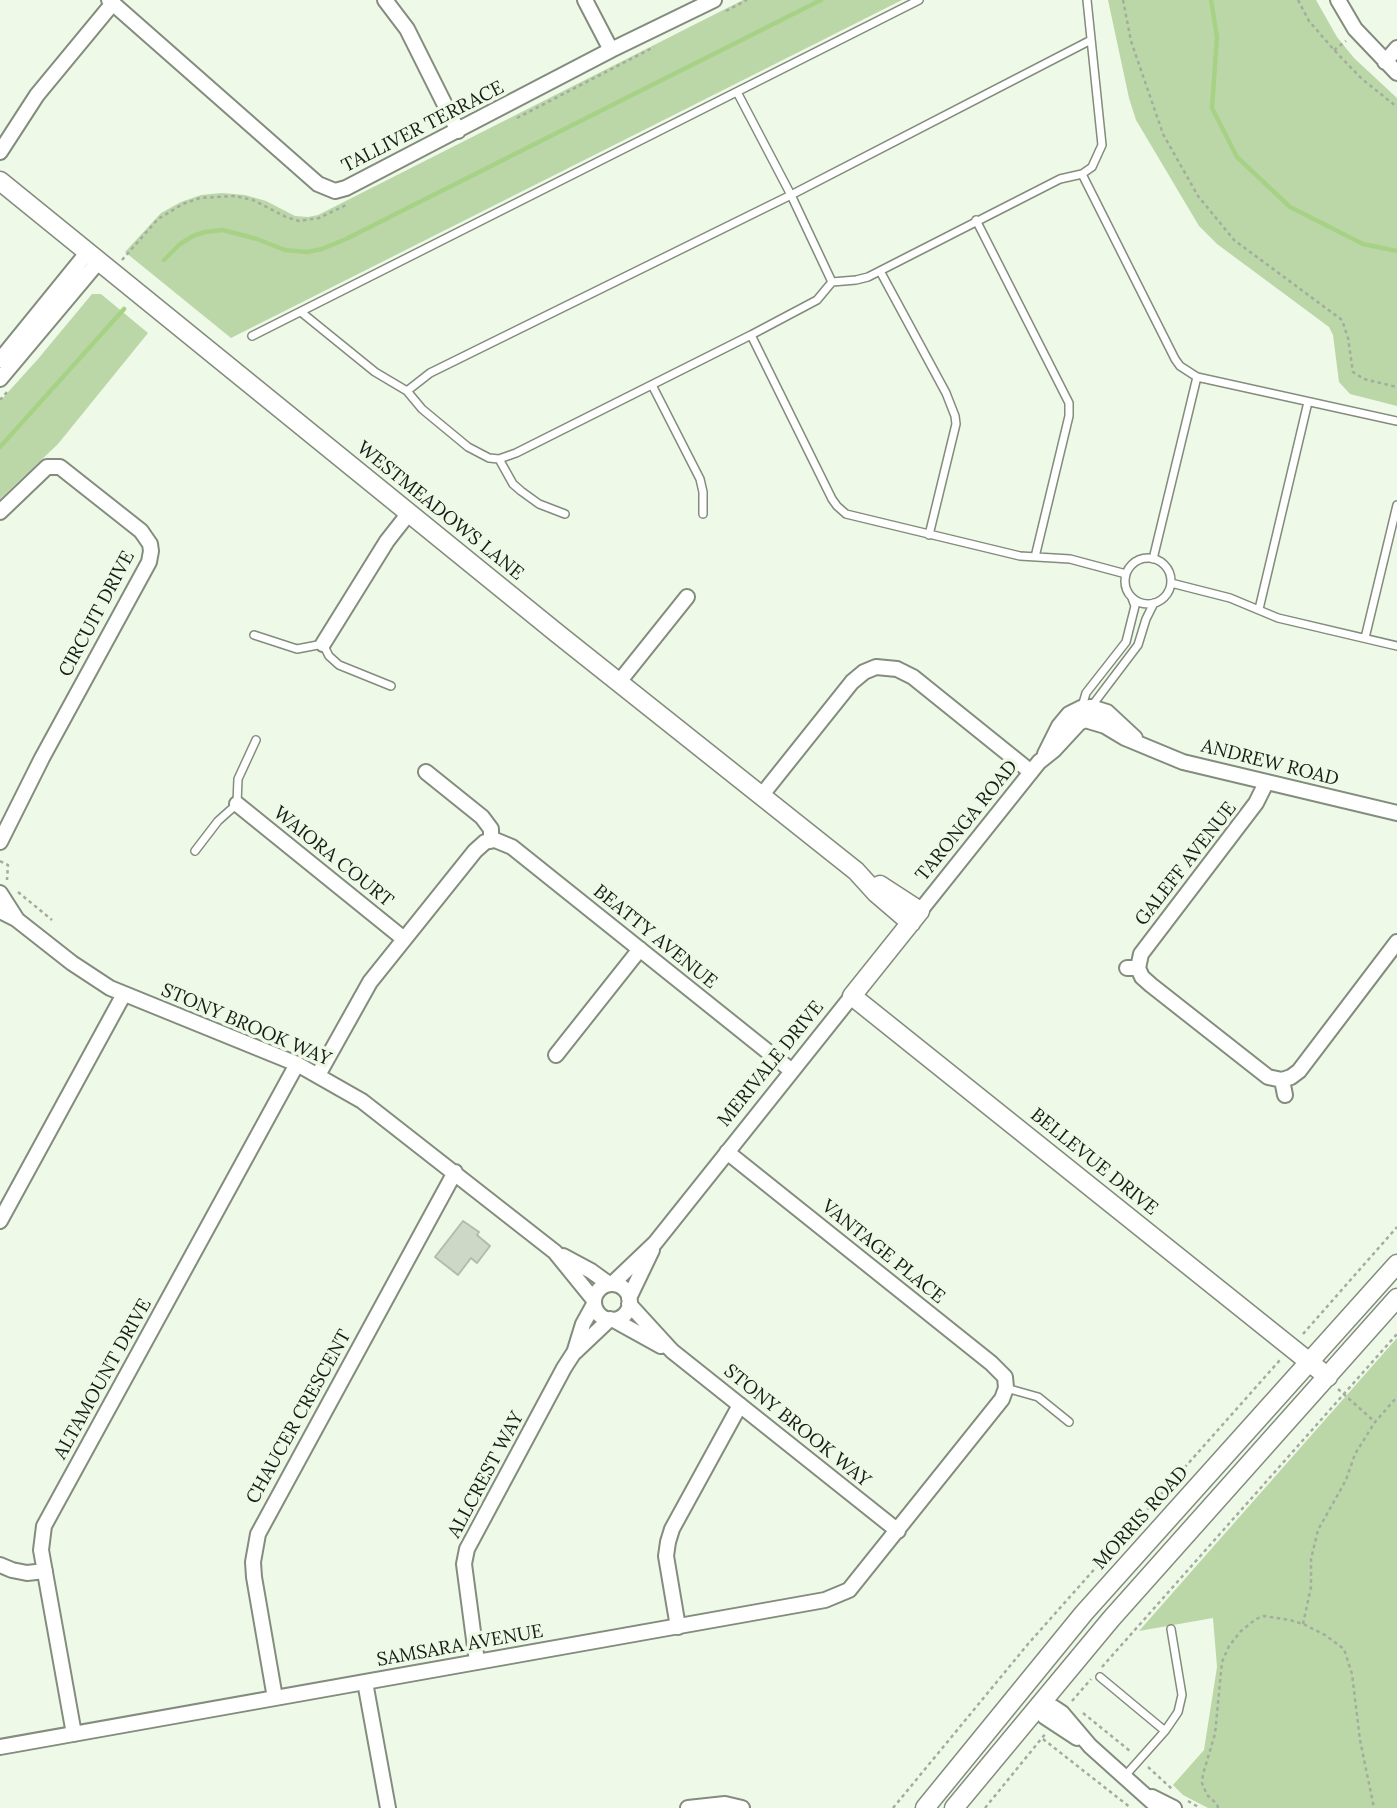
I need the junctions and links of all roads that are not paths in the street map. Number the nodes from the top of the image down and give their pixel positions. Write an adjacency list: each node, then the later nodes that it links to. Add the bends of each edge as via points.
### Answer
1 (385, 0): 16 (street, via 407,29)
2 (585, 0): 10 (street)
3 (714, 0): 10 (street, TALLIVER TERRACE)
4 (919, 0): 13 (lane)
5 (1087, 0): 8 (lane)
6 (1338, 0): 11 (street, via 1355,29)
7 (111, 1): 14 (street); 16 (street, TALLIVER TERRACE, via 329,190 346,188)
8 (1091, 40): 18 (lane, via 1102,145 1092,167); 20 (lane)
9 (1397, 48): 11 (street)
10 (611, 50): 16 (street, TALLIVER TERRACE)
11 (1385, 62): 12 (street)
12 (1397, 73)
13 (737, 92): 20 (lane); 25 (lane)
14 (37, 95): 15 (street); 17 (street)
15 (0, 131)
16 (458, 131)
17 (0, 152)
18 (1082, 174): 21 (lane, via 1060,179); 29 (lane, via 1171,351 1180,366)
19 (0, 181): 22 (street, WESTMEADOWS LANE)
20 (791, 195): 24 (lane); 32 (lane, via 430,373)
21 (976, 220): 23 (lane); 42 (lane, via 1069,403)
22 (99, 262): 28 (street); 30 (street); 38 (street, WESTMEADOWS LANE)
23 (880, 271): 24 (lane, via 856,281); 41 (lane, via 955,416)
24 (832, 282): 26 (lane, via 817,300)
25 (302, 312): 27 (lane); 32 (lane, via 375,372)
26 (751, 335): 31 (lane); 41 (lane, via 836,506 855,517)
27 (252, 336)
28 (0, 359)
29 (1197, 377): 33 (lane); 43 (lane)
30 (0, 379)
31 (652, 385): 35 (lane); 40 (lane, via 700,479)
32 (407, 391): 35 (lane, via 468,447)
33 (1308, 402): 34 (lane); 49 (lane)
34 (1397, 421)
35 (499, 459): 39 (lane, via 521,491)
36 (1397, 505): 51 (lane)
37 (0, 512): 64 (street, CIRCUIT DRIVE, via 47,467 60,467 141,531 151,551)
38 (409, 513): 52 (street); 54 (street, WESTMEADOWS LANE)
39 (565, 514)
40 (703, 514)
41 (929, 535): 42 (lane)
42 (1035, 557): 44 (lane, via 1070,559)
43 (1153, 559): 44 (lane, via 1137,562); 45 (lane, via 1166,568)
44 (1126, 574): 47 (lane)
45 (1171, 583): 48 (lane, via 1166,596); 49 (lane)
46 (687, 597): 54 (street)
47 (1132, 597): 48 (lane); 56 (lane, TARONGA ROAD, via 1135,607 1126,642 1086,693)
48 (1154, 604): 56 (lane, TARONGA ROAD, via 1138,645)
49 (1259, 609): 51 (lane, via 1278,618)
50 (254, 635): 52 (lane, via 298,649)
51 (1365, 638): 53 (lane)
52 (323, 644): 55 (lane, via 339,665)
53 (1397, 646)
54 (619, 682): 61 (street, WESTMEADOWS LANE)
55 (391, 686)
56 (1086, 712): 59 (street, TARONGA ROAD); 60 (street, ANDREW ROAD, via 1125,738 1183,762)
57 (256, 740): 62 (lane, via 238,779)
58 (426, 772): 65 (street, via 481,817 491,829)
59 (1031, 772): 61 (street, via 913,677 897,669 876,667 852,682); 69 (street, TARONGA ROAD)
60 (1266, 783): 63 (street, ANDREW ROAD); 72 (street, GALEFF AVENUE, via 1256,803 1133,968 1284,1087)
61 (761, 796): 69 (street, WESTMEADOWS LANE, via 856,871 876,893)
62 (237, 804): 66 (lane); 71 (street, WAIORA COURT)
63 (1397, 814)
64 (0, 840)
65 (491, 840): 71 (street, via 475,851); 73 (street, BEATTY AVENUE, via 512,847)
66 (195, 851)
67 (4, 889): 70 (street, STONY BROOK WAY)
68 (0, 911): 70 (street, STONY BROOK WAY)
69 (916, 917): 75 (street, MERIVALE DRIVE)
70 (16, 919): 74 (street, STONY BROOK WAY, via 88,974)
71 (404, 939): 79 (street, via 362,995)
72 (1397, 942)
73 (640, 949): 76 (street); 78 (street, BEATTY AVENUE)
74 (124, 994): 77 (street, STONY BROOK WAY); 82 (street)
75 (852, 996): 78 (street, MERIVALE DRIVE); 93 (street, BELLEVUE DRIVE)
76 (556, 1055)
77 (297, 1064): 79 (street, STONY BROOK WAY); 100 (street, ALTAMOUNT DRIVE, via 44,1526)
78 (792, 1071): 80 (street, MERIVALE DRIVE)
79 (318, 1075): 81 (street, STONY BROOK WAY, via 362,1101)
80 (727, 1153): 83 (street, MERIVALE DRIVE); 95 (street, VANTAGE PLACE, via 998,1369)
81 (454, 1172): 84 (street, STONY BROOK WAY); 107 (street, CHAUCER CRESCENT, via 258,1534 254,1577)
82 (0, 1221)
83 (655, 1243): 86 (street, MERIVALE DRIVE); 88 (street, MERIVALE DRIVE)
84 (555, 1252): 86 (street, STONY BROOK WAY); 89 (street, STONY BROOK WAY)
85 (1397, 1264): 93 (street, MORRIS ROAD)
86 (610, 1284): 88 (street, via 624,1289); 89 (street, via 599,1290)
87 (1397, 1298): 94 (street)
88 (629, 1301): 90 (street, via 624,1314); 91 (street, STONY BROOK WAY)
89 (594, 1302): 90 (street, via 599,1314); 92 (street, ALLCREST WAY)
90 (612, 1320): 91 (street, STONY BROOK WAY); 92 (street, ALLCREST WAY)
91 (672, 1351): 96 (street, STONY BROOK WAY)
92 (573, 1354): 103 (street, ALLCREST WAY, via 467,1549 464,1564)
93 (1309, 1362): 94 (street, BELLEVUE DRIVE); 106 (street, MORRIS ROAD)
94 (1328, 1377): 108 (street)
95 (1006, 1388): 97 (lane, via 1038,1398); 98 (street)
96 (740, 1405): 98 (street, STONY BROOK WAY); 101 (street, via 668,1542 666,1556)
97 (1069, 1422)
98 (898, 1531): 101 (street, SAMSARA AVENUE, via 857,1583 834,1598)
99 (0, 1565): 100 (street, via 19,1572)
100 (45, 1571): 110 (street, ALTAMOUNT DRIVE)
101 (678, 1627): 103 (street, SAMSARA AVENUE)
102 (1171, 1629): 109 (lane, via 1182,1695 1175,1719)
103 (477, 1662): 105 (street, SAMSARA AVENUE)
104 (1100, 1677): 109 (lane)
105 (365, 1682): 107 (street, SAMSARA AVENUE); 114 (street)
106 (1021, 1689): 108 (street); 117 (street, MORRIS ROAD)
107 (275, 1698): 110 (street, SAMSARA AVENUE)
108 (1039, 1704): 112 (street, via 1045,1717 1057,1719); 118 (street)
109 (1165, 1731): 112 (lane)
110 (74, 1734): 111 (street, SAMSARA AVENUE)
111 (0, 1747)
112 (1123, 1777): 113 (street)
113 (1144, 1793): 119 (street); 120 (street)
114 (388, 1808)
115 (688, 1808): 116 (street, via 725,1804)
116 (742, 1808)
117 (925, 1808)
118 (954, 1808)
119 (1160, 1808)
120 (1174, 1808)

